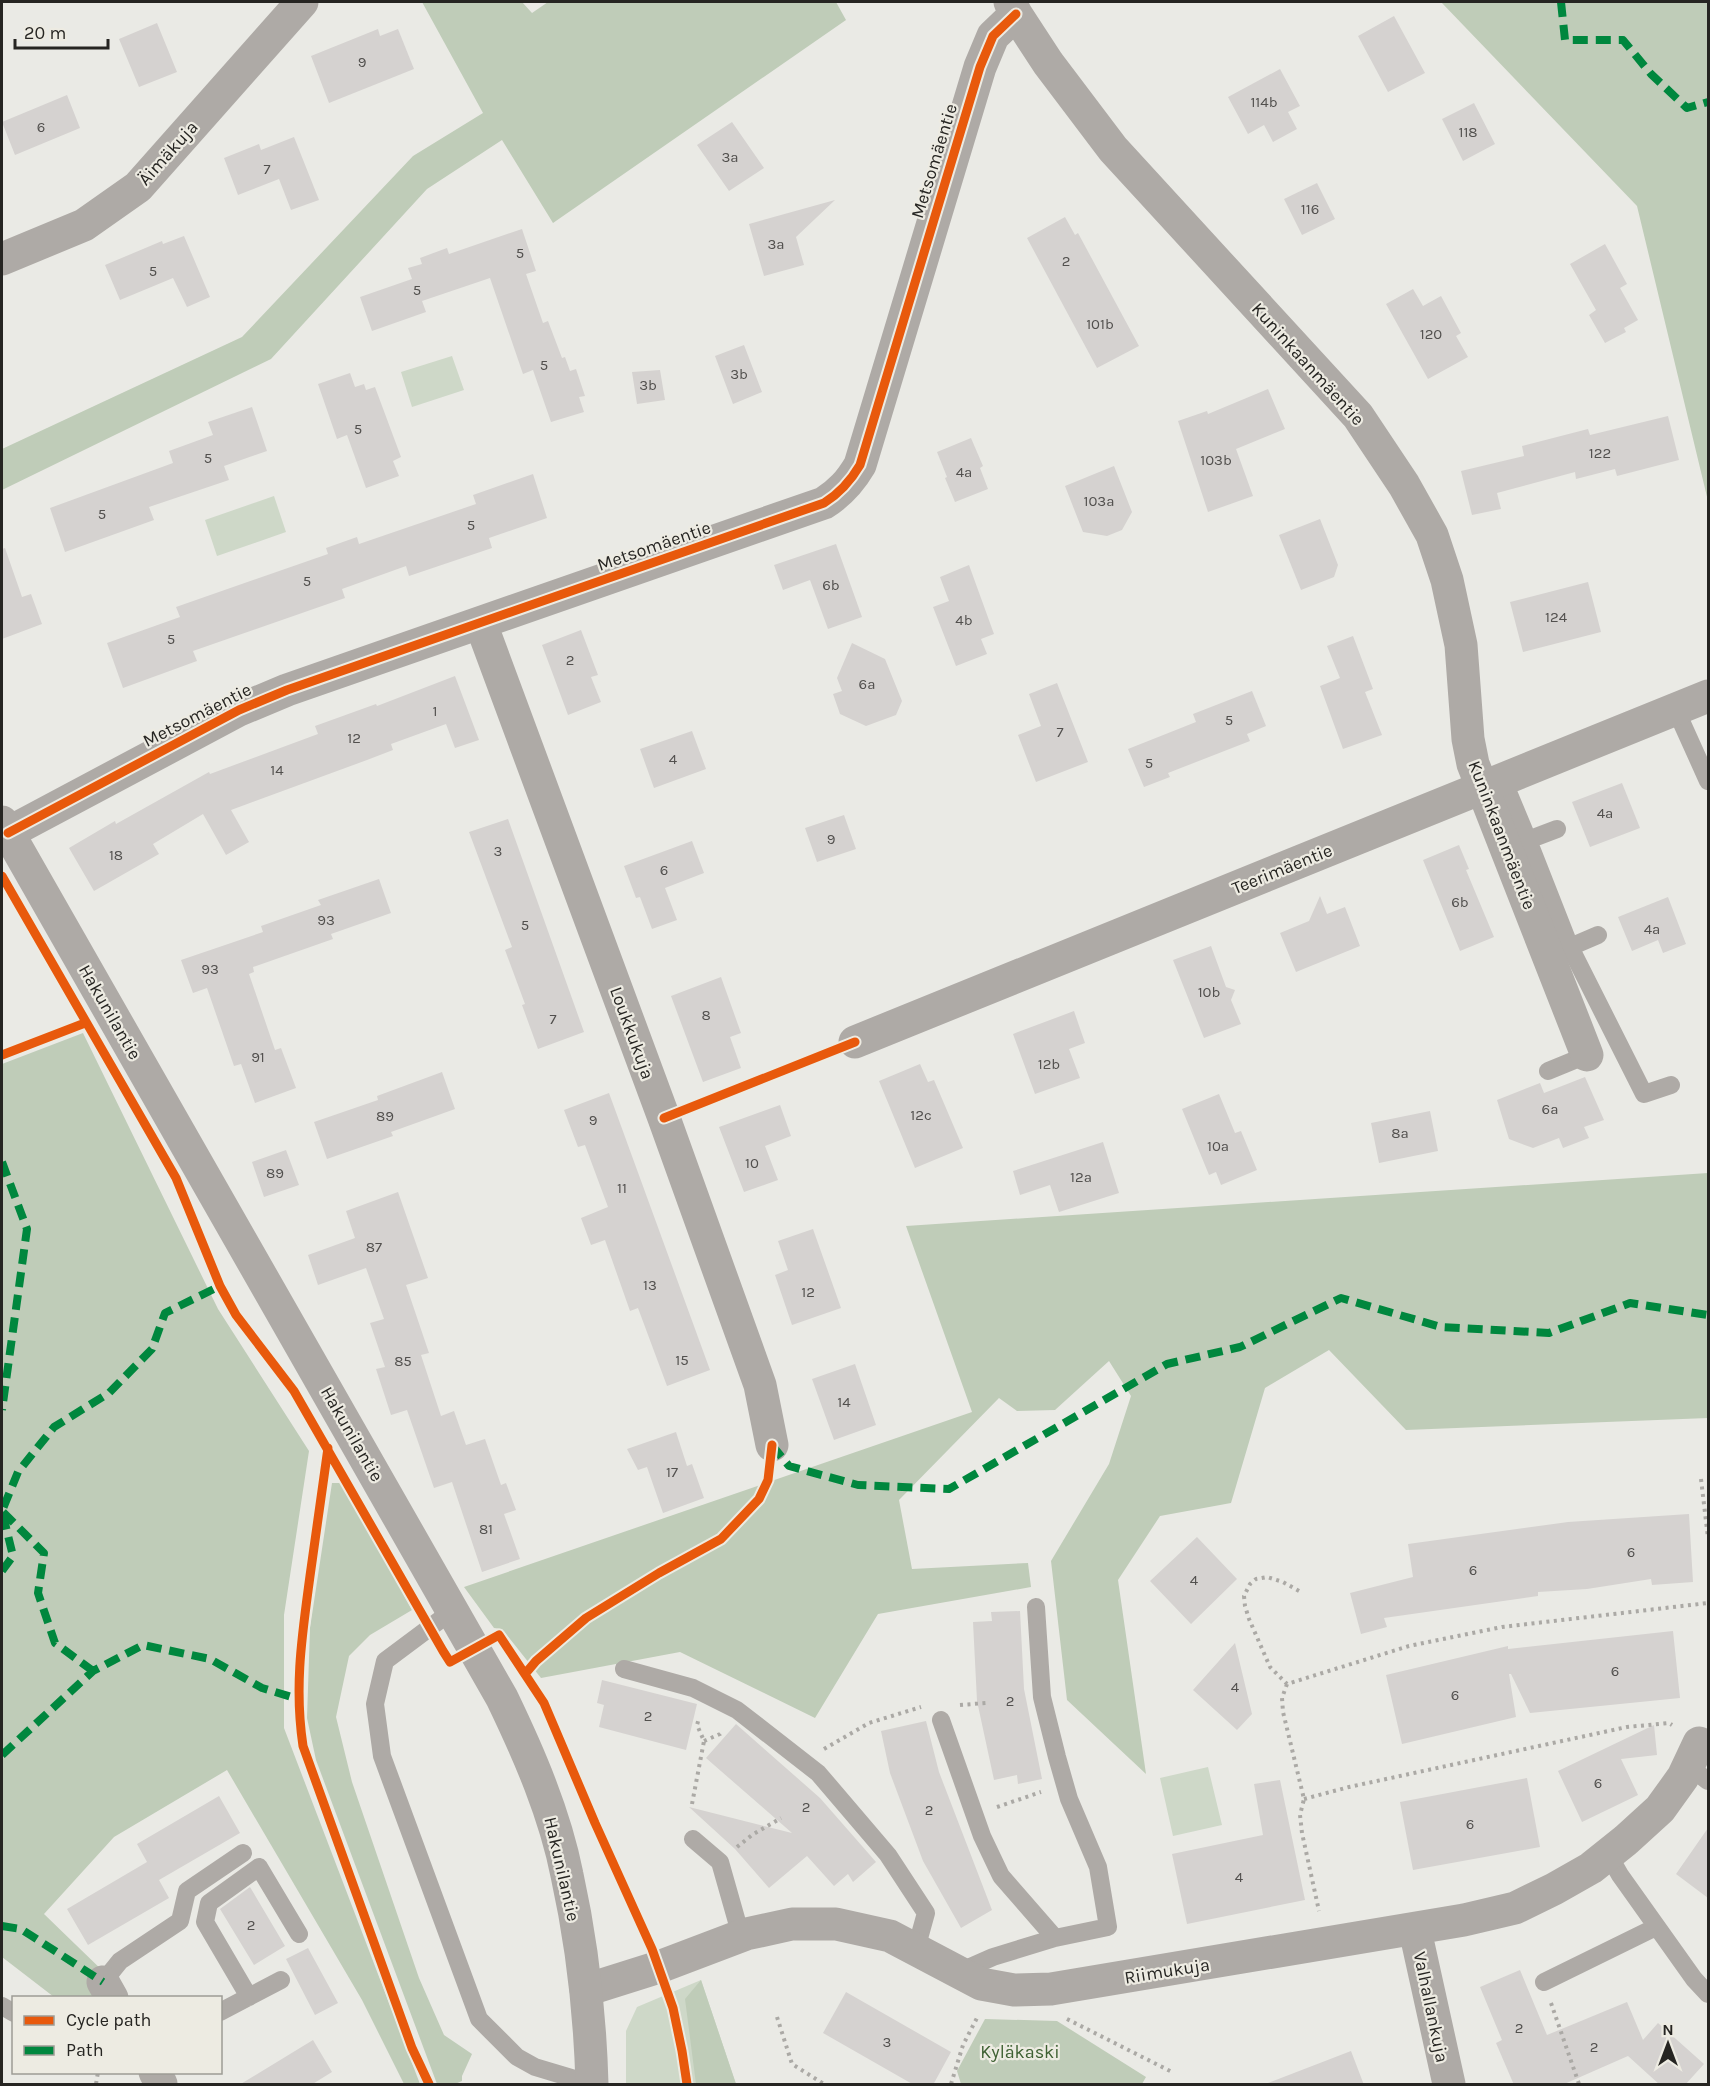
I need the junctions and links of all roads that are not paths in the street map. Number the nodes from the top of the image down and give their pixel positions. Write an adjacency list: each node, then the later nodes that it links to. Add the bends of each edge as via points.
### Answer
1 (302, 2): 3 (street, Äimäkuja, via 138,187 84,225)
2 (1013, 8): 4 (street, Metsomäentie, via 993,36 980,66 860,465 850,482 824,503); 8 (street, Kuninkaanmäentie, via 1048,63 1113,148 1358,416 1404,485 1432,535 1447,580 1461,645 1473,764)
3 (2, 259)
4 (481, 624): 9 (street, Metsomäentie, via 239,710); 18 (street, Loukkukuja, via 756,1374)
5 (1708, 696): 6 (street, Teerimäentie)
6 (1676, 710): 7 (lane); 8 (street, Teerimäentie)
7 (1708, 781)
8 (1492, 784): 11 (lane); 14 (street, Teerimäentie); 15 (street, Kuninkaanmäentie)
9 (5, 828): 20 (street, Hakunilantie)
10 (1557, 829): 11 (lane)
11 (1528, 840): 13 (lane)
12 (1598, 935): 13 (lane)
13 (1570, 947): 17 (lane, via 1644,1095)
14 (855, 1042)
15 (1587, 1055): 16 (lane)
16 (1548, 1071)
17 (1671, 1085)
18 (772, 1445)
19 (1036, 1607): 31 (lane, via 1042,1697 1065,1784 1098,1867 1108,1927)
20 (452, 1611): 37 (street, Hakunilantie, via 502,1698 551,1816 567,1874); 41 (lane, via 385,1661 375,1704 382,1756 479,2019 517,2057 535,2067)
21 (624, 1669): 32 (lane, via 693,1688 737,1710 818,1773 888,1855 926,1913)
22 (942, 1720): 31 (lane, via 974,1815 1001,1876)
23 (1699, 1764): 26 (street, Riimukuja, via 1683,1777 1660,1809)
24 (693, 1839): 30 (lane, via 720,1862)
25 (243, 1853): 36 (lane, via 187,1891 180,1921 120,1961)
26 (1608, 1854): 27 (lane); 28 (street, Riimukuja, via 1591,1868 1515,1908)
27 (1656, 1927): 35 (lane); 38 (lane)
28 (1415, 1930): 33 (street, Riimukuja, via 1051,1989 1014,1990 981,1984); 42 (street, Valhallankuja)
29 (298, 1934): 39 (lane, via 259,1867 209,1903 205,1922)
30 (741, 1936): 32 (street, Riimukuja, via 792,1924 836,1924 890,1936); 37 (street, Riimukuja)
31 (1055, 1938): 33 (lane)
32 (916, 1949): 33 (street, Riimukuja)
33 (959, 1972)
34 (281, 1980): 39 (lane)
35 (1544, 1982)
36 (108, 1990)
37 (586, 1990): 41 (street, Hakunilantie)
38 (1708, 1994)
39 (249, 1997): 40 (lane)
40 (222, 2011)
41 (592, 2084)
42 (1449, 2085)

